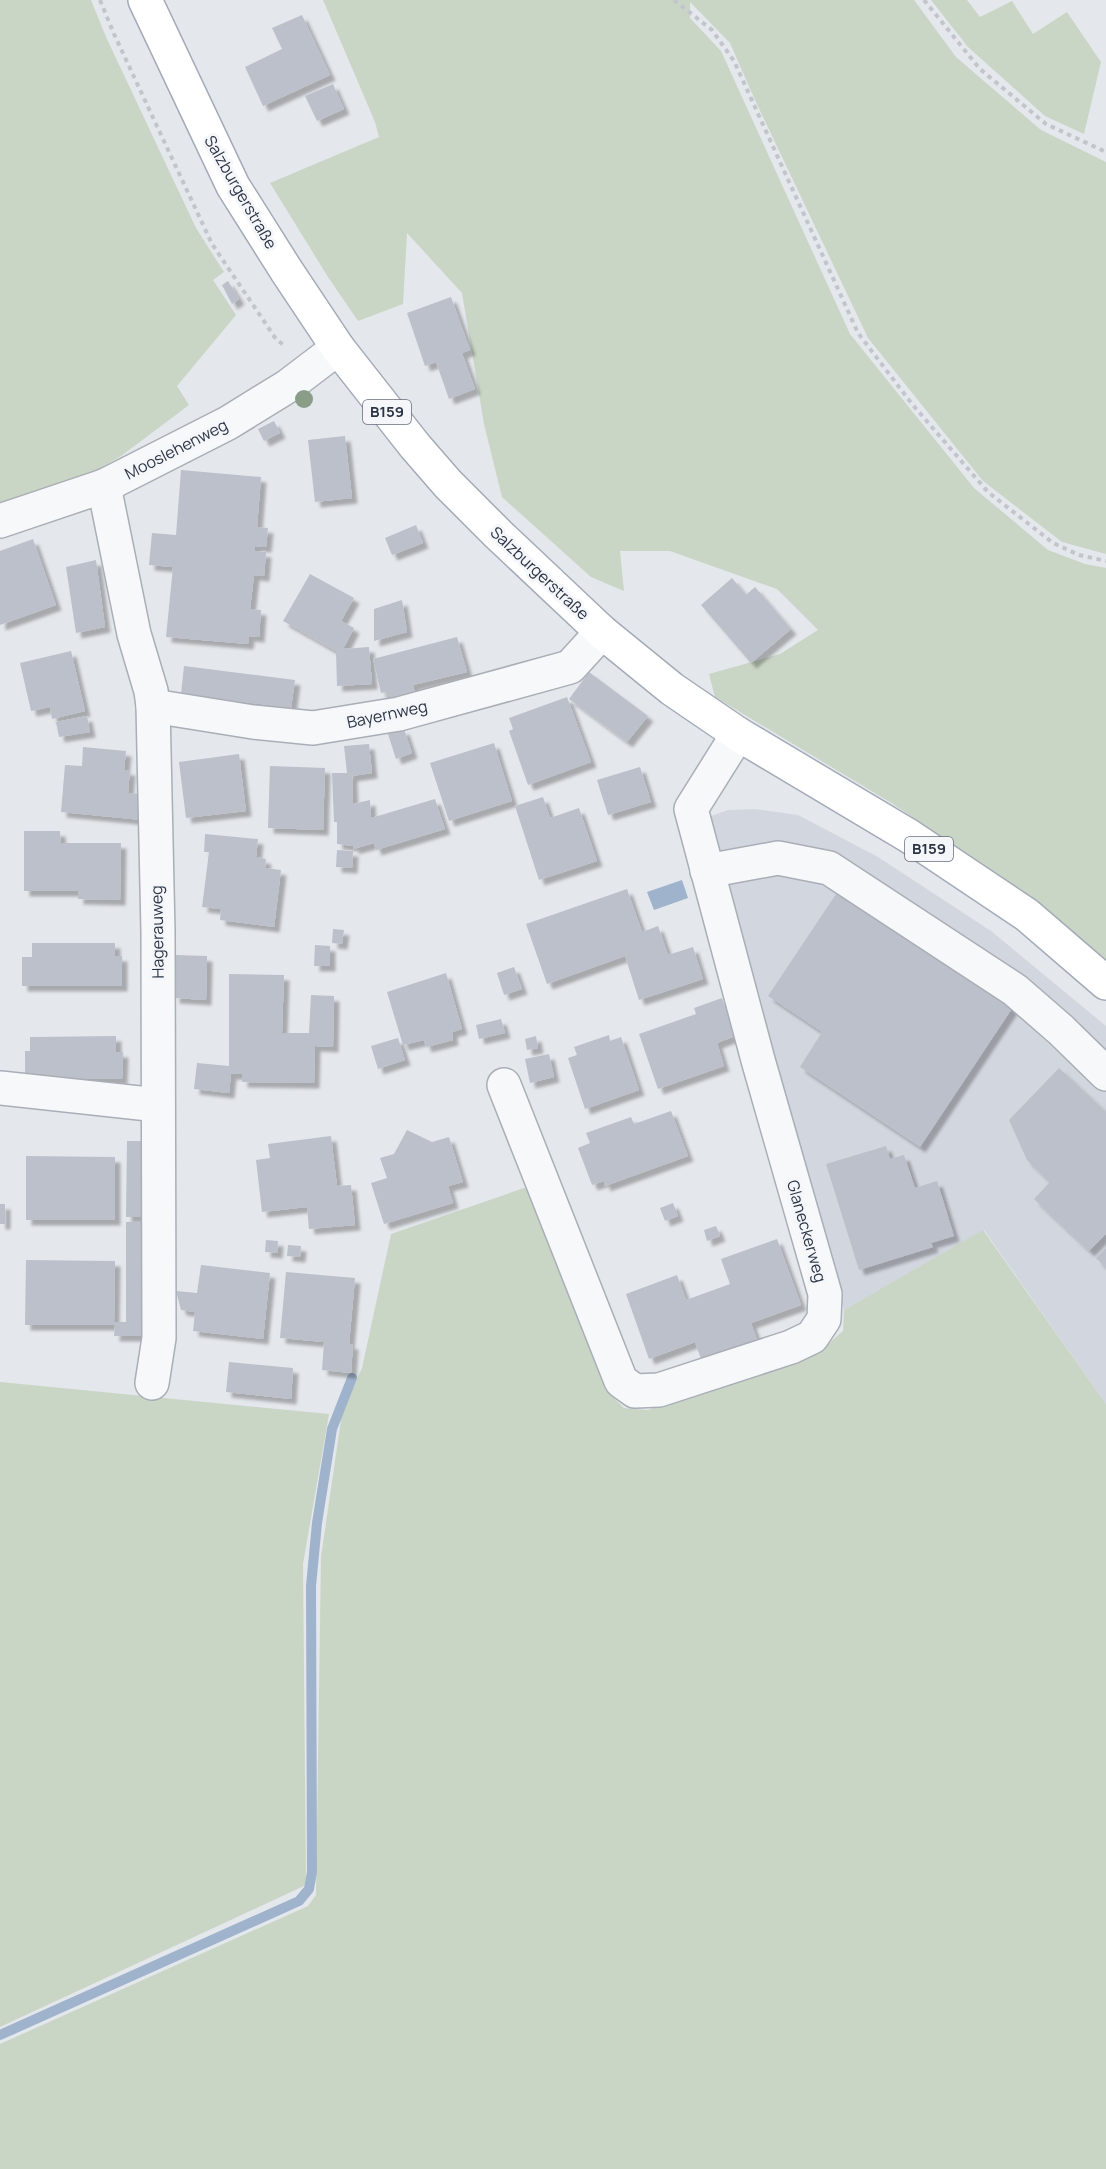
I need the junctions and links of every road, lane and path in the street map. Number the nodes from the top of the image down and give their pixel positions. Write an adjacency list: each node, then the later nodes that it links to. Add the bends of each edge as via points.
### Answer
1 (100, 0): 7 (path, via 212,244 276,339)
2 (144, 0): 6 (main road, Salzburgerstraße / B159, via 233,186)
3 (675, 0): 10 (path, via 712,30 734,61 858,333 912,404 987,492 1053,543 1079,555)
4 (924, 0): 5 (path, via 980,69 1037,117)
5 (1106, 152)
6 (338, 348): 7 (street, Mooslehenweg); 11 (main road, Salzburgerstraße / B159, via 448,484)
7 (312, 367): 8 (street, Mooslehenweg, via 228,423)
8 (104, 486): 9 (street, Mooslehenweg); 12 (street, Hagerauweg)
9 (0, 521)
10 (1106, 561)
11 (603, 632): 12 (street, Bayernweg, via 570,667 378,718 313,728); 13 (main road, Salzburgerstraße / B159, via 672,689)
12 (153, 706): 19 (street, Hagerauweg)
13 (738, 734): 14 (street, Glaneckerweg, via 691,809); 15 (main road, Salzburgerstraße / B159, via 909,836 1027,915)
14 (708, 871): 16 (street, via 778,858 830,868 1015,990); 17 (street, Glaneckerweg, via 825,1294 824,1319 812,1336 791,1347 659,1390 635,1391 621,1381)
15 (1106, 983)
16 (1106, 1074)
17 (504, 1085)
18 (0, 1088): 19 (street)
19 (158, 1105): 20 (street, Hagerauweg, via 159,1338)
20 (152, 1383)

